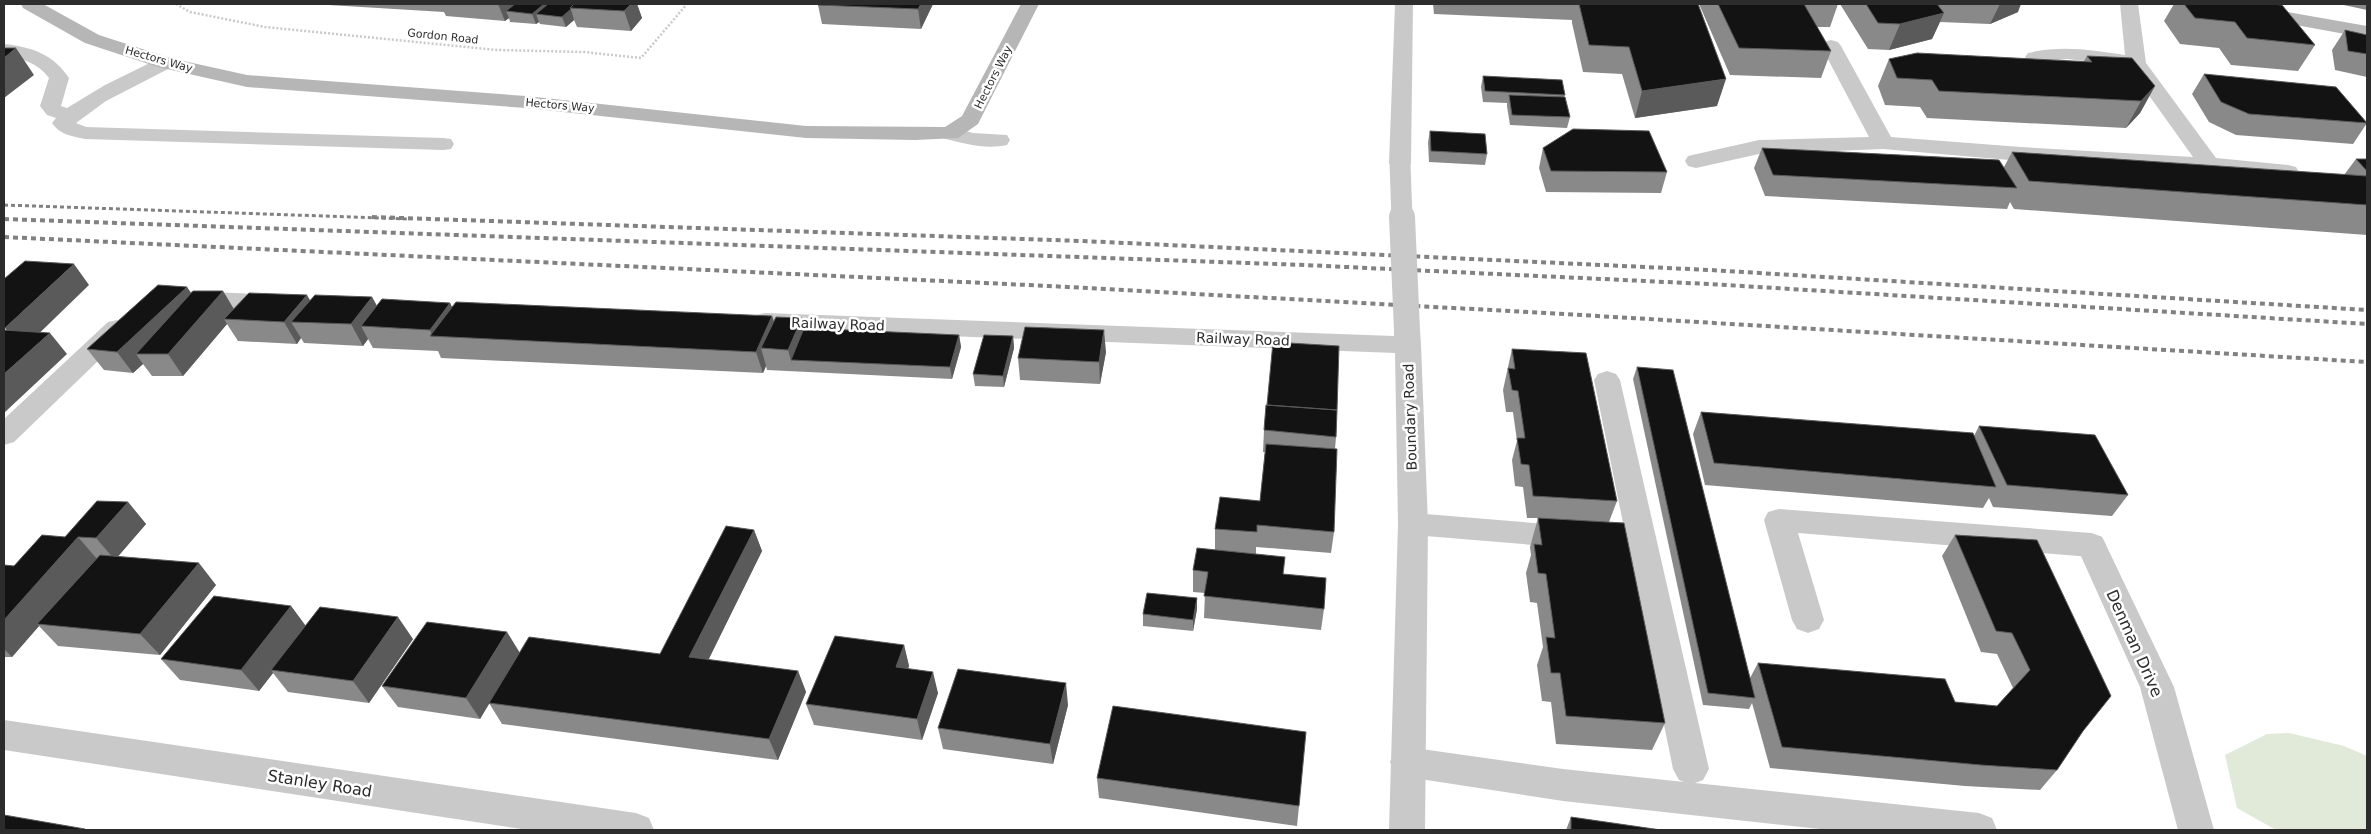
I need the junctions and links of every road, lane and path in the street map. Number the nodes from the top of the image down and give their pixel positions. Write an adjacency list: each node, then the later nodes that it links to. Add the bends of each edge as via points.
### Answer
1 (30, 4): 13 (main road, Hectors Way, via 92,39)
2 (176, 4): 3 (path, Gordon Road, via 190,12 265,27 497,50 584,52 641,58)
3 (688, 4)
4 (1030, 4): 15 (main road, Hectors Way, via 971,120)
5 (1404, 4): 26 (street, Boundary Road, bridge, via 1400,163)
6 (2129, 4): 12 (street)
7 (2213, 4): 8 (main road)
8 (2367, 32)
9 (1831, 46): 17 (street)
10 (4, 50): 14 (street, via 23,52 53,67 59,78 50,106 54,111)
11 (2035, 57): 12 (street, via 2067,53)
12 (2136, 62): 20 (street)
13 (165, 63): 14 (street); 15 (main road, Hectors Way, via 247,80 555,104 806,132)
14 (70, 116): 18 (street, via 63,123 70,129 85,133)
15 (950, 133): 16 (street)
16 (999, 140)
17 (1883, 143): 19 (street, via 1758,147); 20 (street)
18 (443, 144)
19 (1696, 162)
20 (2209, 164): 21 (street)
21 (2307, 174)
22 (168, 298): 23 (street)
23 (307, 304)
24 (134, 311): 28 (street)
25 (744, 320): 26 (street, Railway Road)
26 (1408, 338): 29 (street, Boundary Road)
27 (1607, 380): 30 (street)
28 (4, 435)
29 (1413, 524): 30 (street); 33 (street, Boundary Road)
30 (1642, 542): 34 (street)
31 (1808, 620): 38 (street, Denman Drive, via 1779,520 2091,545 2157,687)
32 (4, 735): 35 (street, Stanley Road)
33 (1407, 762): 36 (street, Boundary Road); 37 (street, via 1563,785)
34 (1691, 769)
35 (636, 830)
36 (1407, 830)
37 (1979, 830)
38 (2196, 830)

